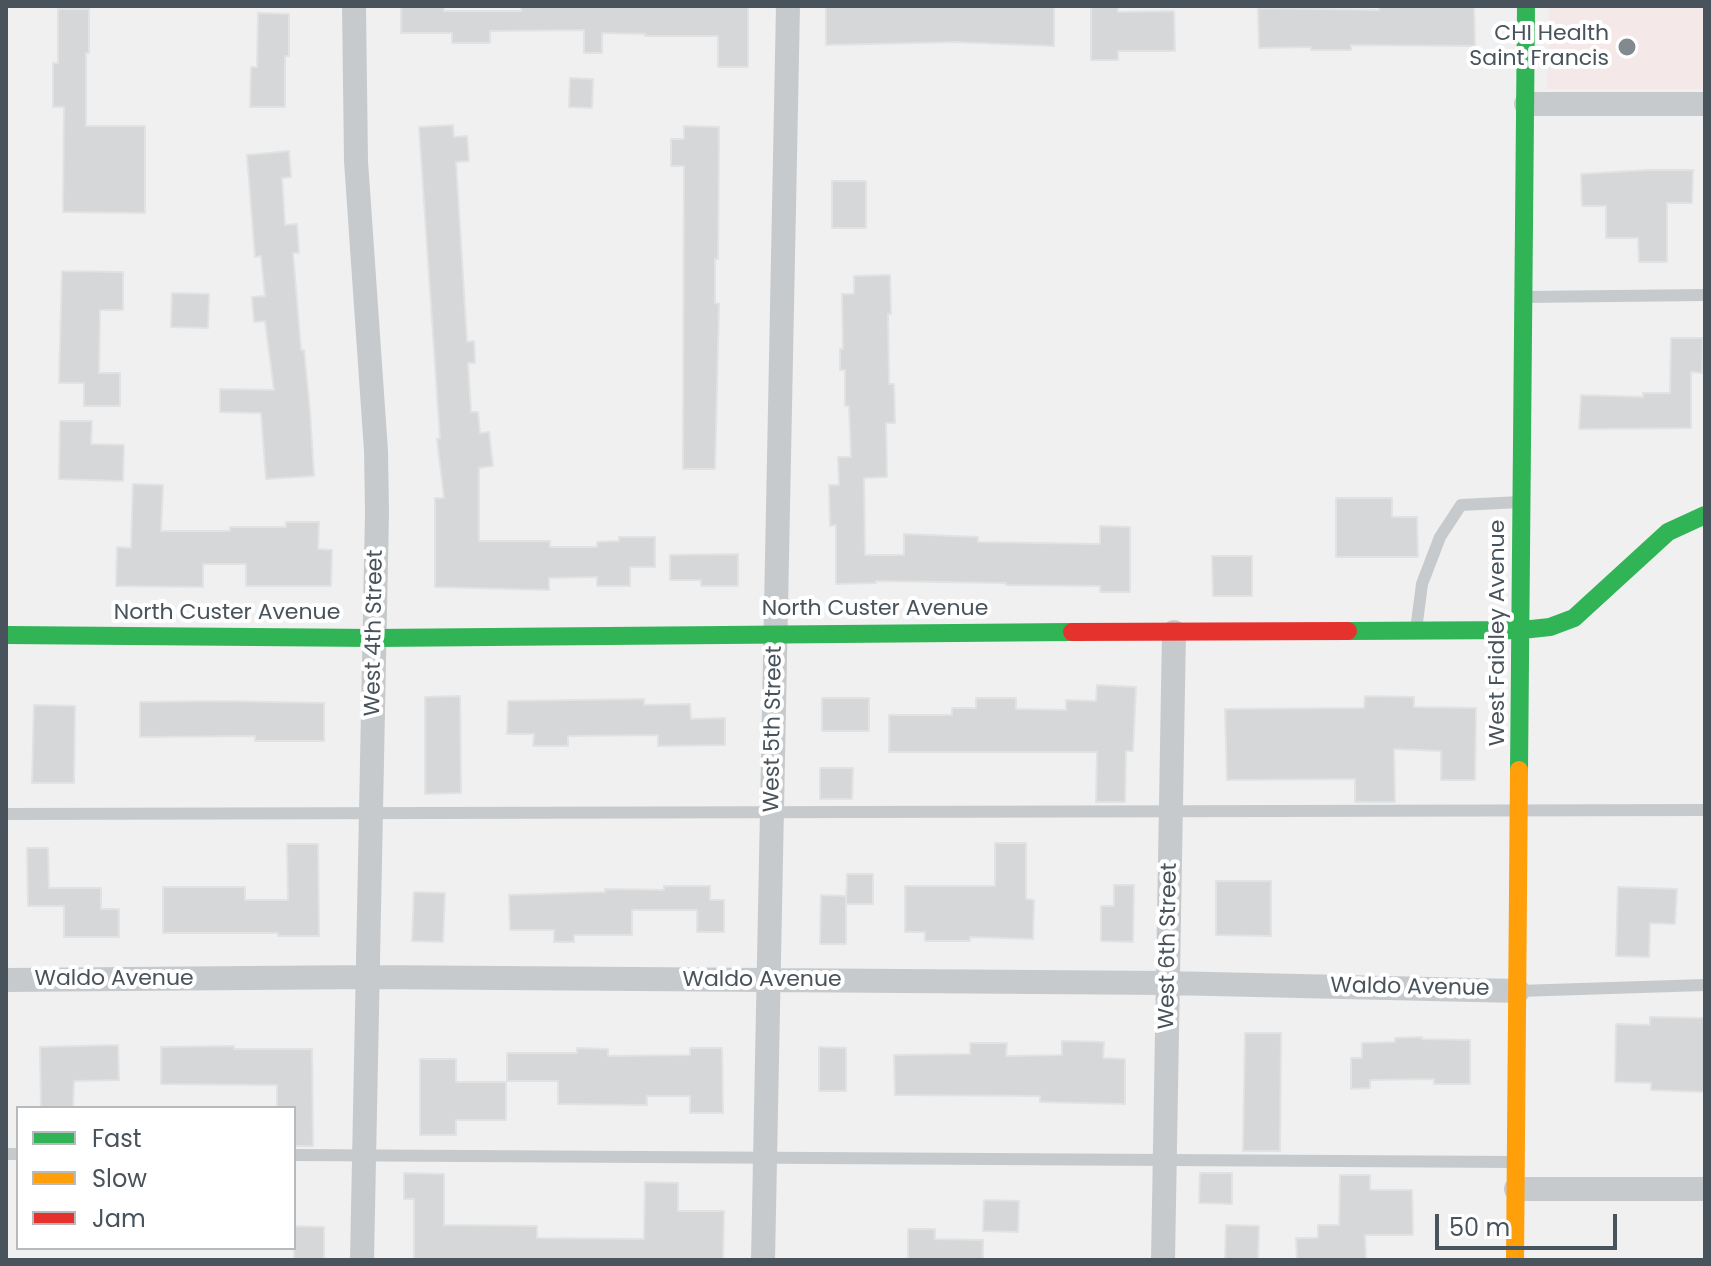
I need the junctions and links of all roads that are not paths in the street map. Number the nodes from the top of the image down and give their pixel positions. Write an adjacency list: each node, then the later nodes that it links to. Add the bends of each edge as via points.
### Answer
1 (354, 6): 15 (street, West 4th Street, via 356,161 376,451)
2 (788, 6): 13 (street, West 5th Street)
3 (1526, 6): 4 (street, West Faidley Avenue)
4 (1526, 104): 5 (street); 7 (street, West Faidley Avenue)
5 (1705, 104)
6 (1705, 295): 7 (lane)
7 (1524, 297): 8 (street, West Faidley Avenue)
8 (1523, 502): 10 (lane, via 1461,505 1440,537 1422,584); 11 (street, West Faidley Avenue)
9 (1705, 515): 11 (street, North Custer Avenue, via 1668,532 1574,618)
10 (1416, 630): 11 (street, North Custer Avenue); 12 (street, North Custer Avenue)
11 (1522, 630): 17 (street, West Faidley Avenue)
12 (1174, 632): 13 (street, North Custer Avenue); 19 (street, West 6th Street)
13 (776, 633): 15 (street, North Custer Avenue); 18 (street, West 5th Street)
14 (6, 635): 15 (street, North Custer Avenue)
15 (375, 638): 20 (street, West 4th Street)
16 (1705, 810): 17 (lane)
17 (1520, 811): 19 (lane); 27 (street, West Faidley Avenue)
18 (773, 812): 19 (lane); 20 (lane); 24 (street, West 5th Street)
19 (1171, 812): 25 (street, West 6th Street)
20 (372, 813): 21 (lane); 22 (street, West 4th Street)
21 (6, 814)
22 (369, 977): 23 (street, Waldo Avenue); 24 (street, Waldo Avenue); 29 (street, West 4th Street)
23 (6, 980)
24 (769, 980): 25 (street, Waldo Avenue); 30 (street, West 5th Street)
25 (1168, 983): 27 (street, Waldo Avenue); 31 (street, West 6th Street)
26 (1705, 985): 27 (lane)
27 (1518, 991): 32 (street, West Faidley Avenue)
28 (296, 1155): 29 (lane)
29 (364, 1156): 30 (lane); 35 (street, West 4th Street)
30 (765, 1158): 31 (lane); 36 (street, West 5th Street)
31 (1165, 1160): 32 (lane); 37 (street, West 6th Street)
32 (1516, 1162): 33 (street, West Faidley Avenue)
33 (1516, 1189): 34 (street); 38 (street, West Faidley Avenue)
34 (1705, 1189)
35 (362, 1260)
36 (763, 1260)
37 (1163, 1260)
38 (1515, 1260)

